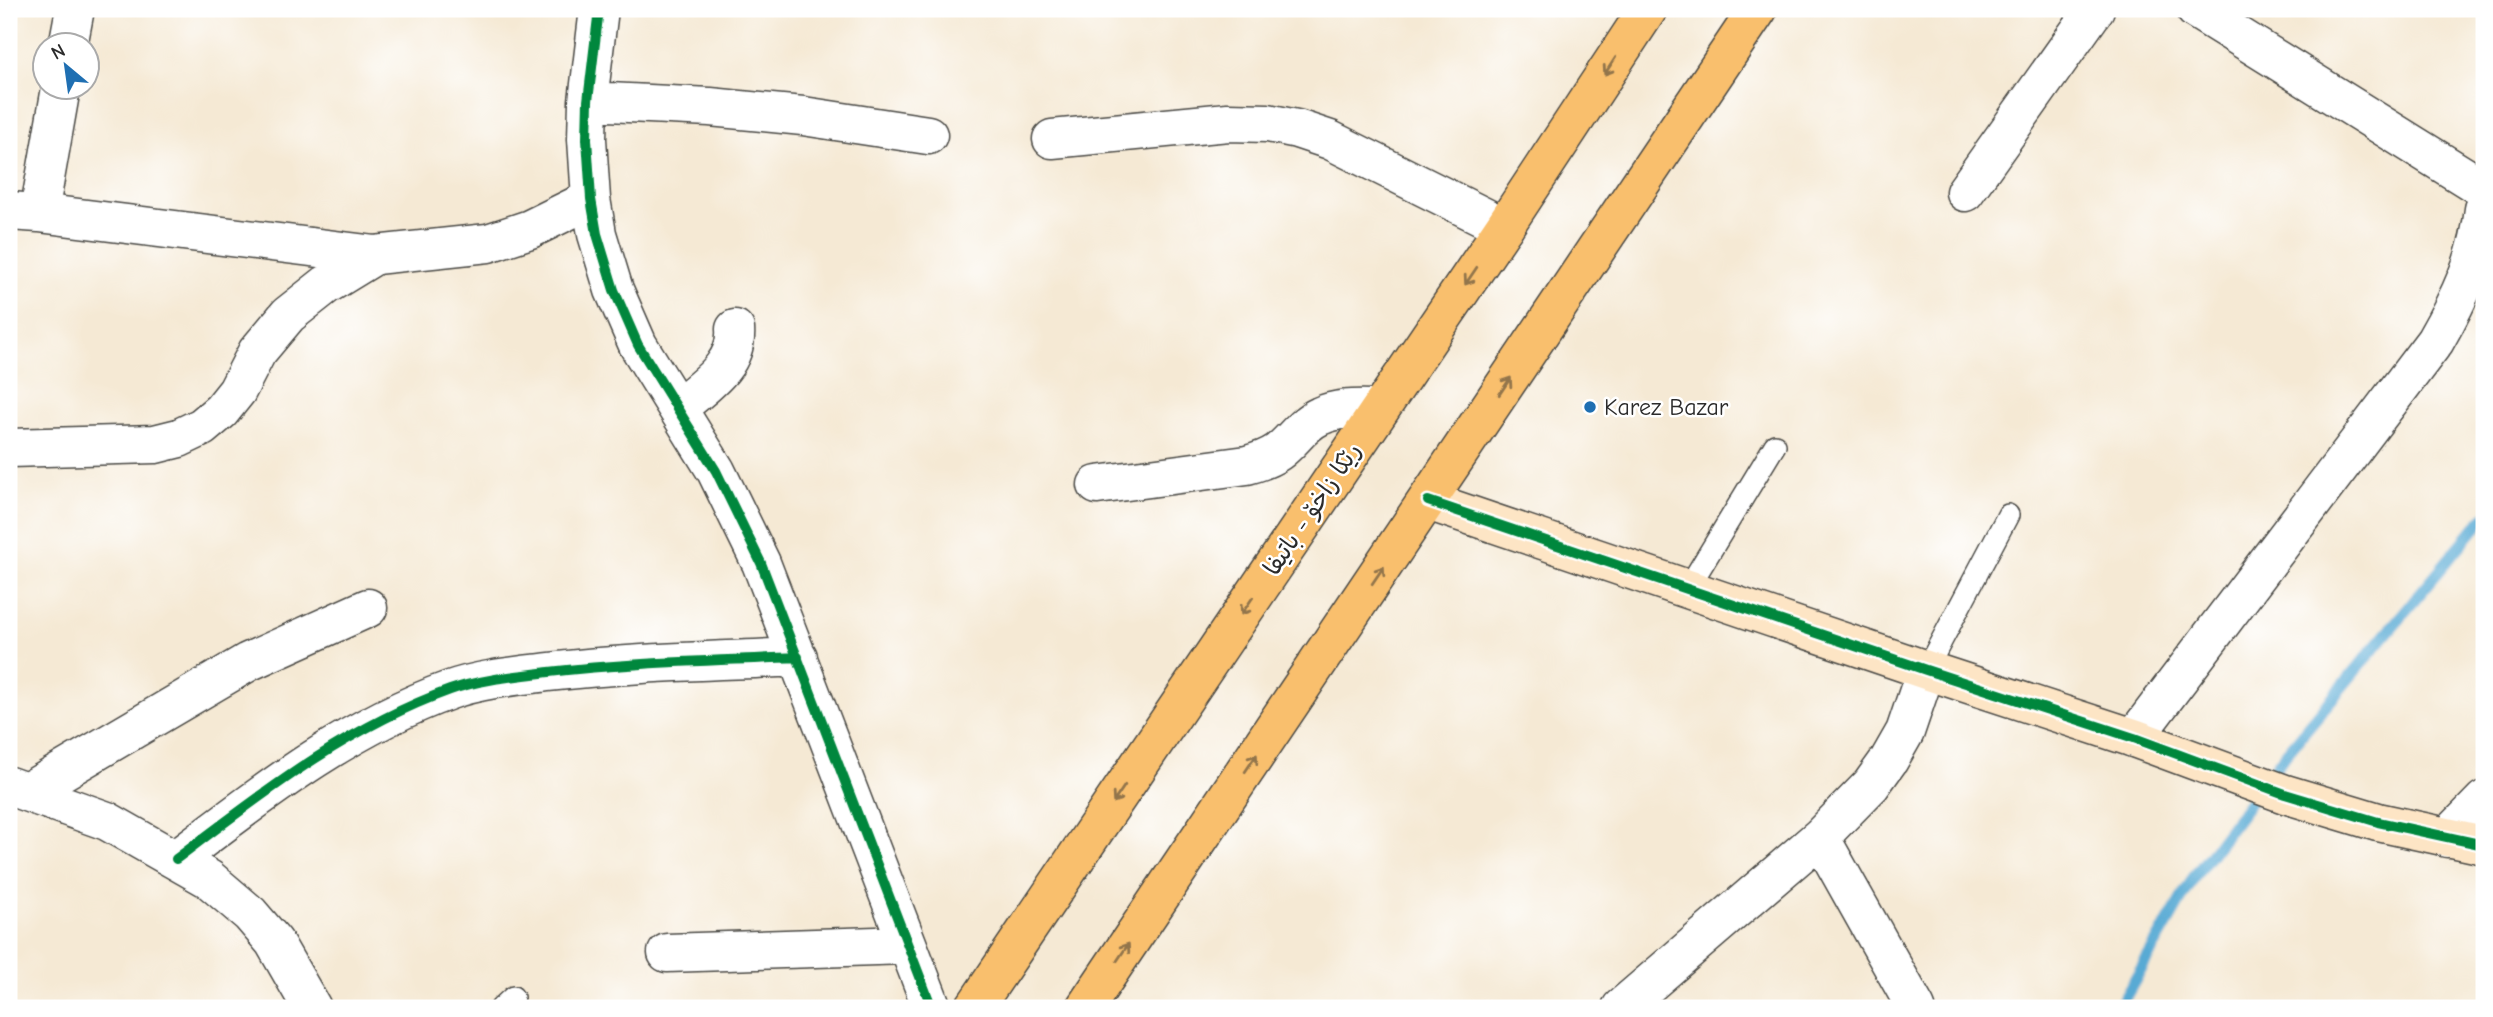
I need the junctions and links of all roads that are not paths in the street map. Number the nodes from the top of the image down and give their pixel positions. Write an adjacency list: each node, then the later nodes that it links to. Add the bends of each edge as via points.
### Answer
1 (75, 9): 7 (street)
2 (599, 9): 8 (street)
3 (1648, 9): 17 (highway, رێکا زاخۆ - باتیفا, one-way to 17)
4 (1758, 9): 25 (highway, one-way to 4)
5 (2095, 9): 13 (street)
6 (2195, 9): 12 (street)
7 (71, 32)
8 (588, 101): 10 (street, via 803,116); 14 (street)
9 (57, 102): 16 (street)
10 (928, 135)
11 (1052, 139): 17 (street, via 1228,122 1297,128)
12 (2484, 189)
13 (1965, 192)
14 (591, 199): 18 (street, via 530,229 488,243); 20 (street, via 614,290 638,345)
15 (2484, 209): 31 (street, via 2470,274 2435,341)
16 (24, 212): 18 (street)
17 (1504, 227): 21 (highway, رێکا زاخۆ - باتیفا, one-way to 21)
18 (375, 255): 23 (street, via 288,315 257,352 229,401 202,427 155,444)
19 (735, 329): 20 (street, via 730,359)
20 (678, 408): 29 (street, via 716,471 761,563)
21 (1380, 409): 24 (street, via 1337,409 1318,416 1279,451 1247,465); 42 (highway, رێکا زاخۆ - باتیفا, one-way to 42)
22 (1775, 445): 27 (lane)
23 (9, 448)
24 (1097, 485)
25 (1428, 501): 27 (street); 43 (highway, one-way to 25)
26 (2008, 515): 30 (lane)
27 (1688, 589): 30 (street)
28 (369, 608): 32 (street, via 248,662)
29 (798, 657): 37 (street, via 596,667 452,689 383,718 317,755); 38 (street)
30 (1926, 670): 31 (street); 34 (street, via 1905,732 1889,760)
31 (2134, 738): 35 (street, via 2285,794)
32 (18, 789): 37 (street, via 107,821)
33 (2484, 800): 35 (street)
34 (1820, 837): 44 (street); 45 (street)
35 (2447, 838): 36 (street)
36 (2484, 845)
37 (176, 859): 40 (street, via 209,879 250,914 274,942)
38 (907, 945): 39 (street); 41 (street)
39 (667, 953)
40 (312, 1008)
41 (932, 1008)
42 (974, 1008)
43 (1085, 1008)
44 (1621, 1008)
45 (1916, 1008)

